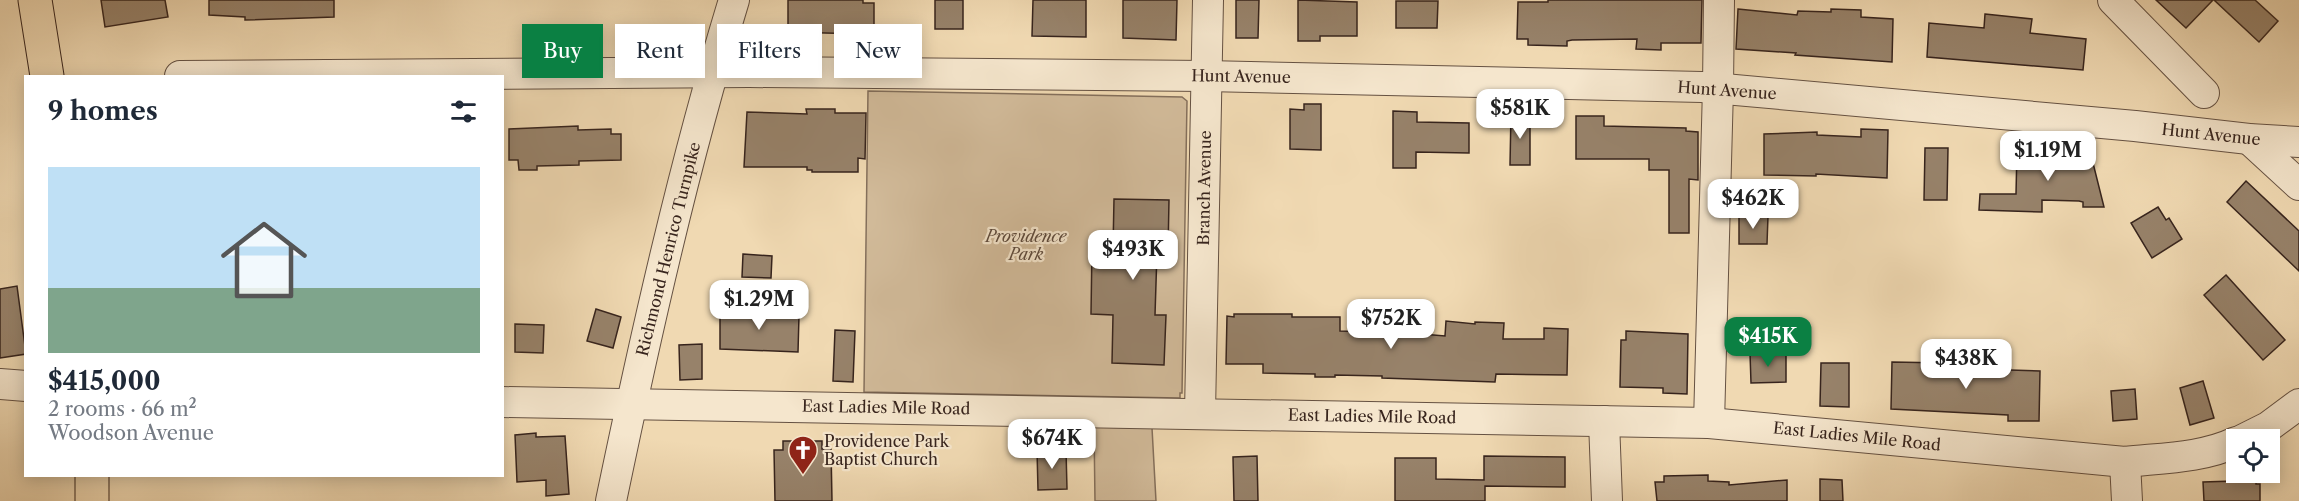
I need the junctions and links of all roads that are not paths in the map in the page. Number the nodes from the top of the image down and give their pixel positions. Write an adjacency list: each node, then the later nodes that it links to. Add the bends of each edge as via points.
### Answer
1 (35, 0): 7 (main road)
2 (734, 0): 6 (street, Richmond Henrico Turnpike)
3 (1208, 0): 9 (street, Branch Avenue)
4 (1719, 0): 10 (street)
5 (2113, 0): 11 (street)
6 (712, 72): 8 (street, Hunt Avenue); 9 (street, Hunt Avenue); 18 (street, Richmond Henrico Turnpike)
7 (47, 75)
8 (313, 75)
9 (1206, 76): 10 (street, Hunt Avenue); 20 (street, Branch Avenue)
10 (1718, 88): 12 (street, Hunt Avenue); 22 (street)
11 (2204, 93)
12 (2249, 139): 13 (street, Hunt Avenue); 14 (street)
13 (2299, 142)
14 (2299, 185)
15 (0, 384): 16 (street)
16 (24, 386)
17 (504, 402): 18 (street, East Ladies Mile Road)
18 (631, 403): 20 (street, East Ladies Mile Road); 28 (street, Richmond Henrico Turnpike)
19 (2299, 404): 23 (street)
20 (1200, 413): 21 (street, East Ladies Mile Road)
21 (1604, 421): 22 (street, East Ladies Mile Road); 29 (street)
22 (1709, 423): 25 (street, East Ladies Mile Road)
23 (2264, 429)
24 (2226, 447): 25 (street, East Ladies Mile Road)
25 (2125, 462): 30 (street)
26 (92, 477): 27 (main road)
27 (92, 501)
28 (611, 501)
29 (1606, 501)
30 (2127, 501)

